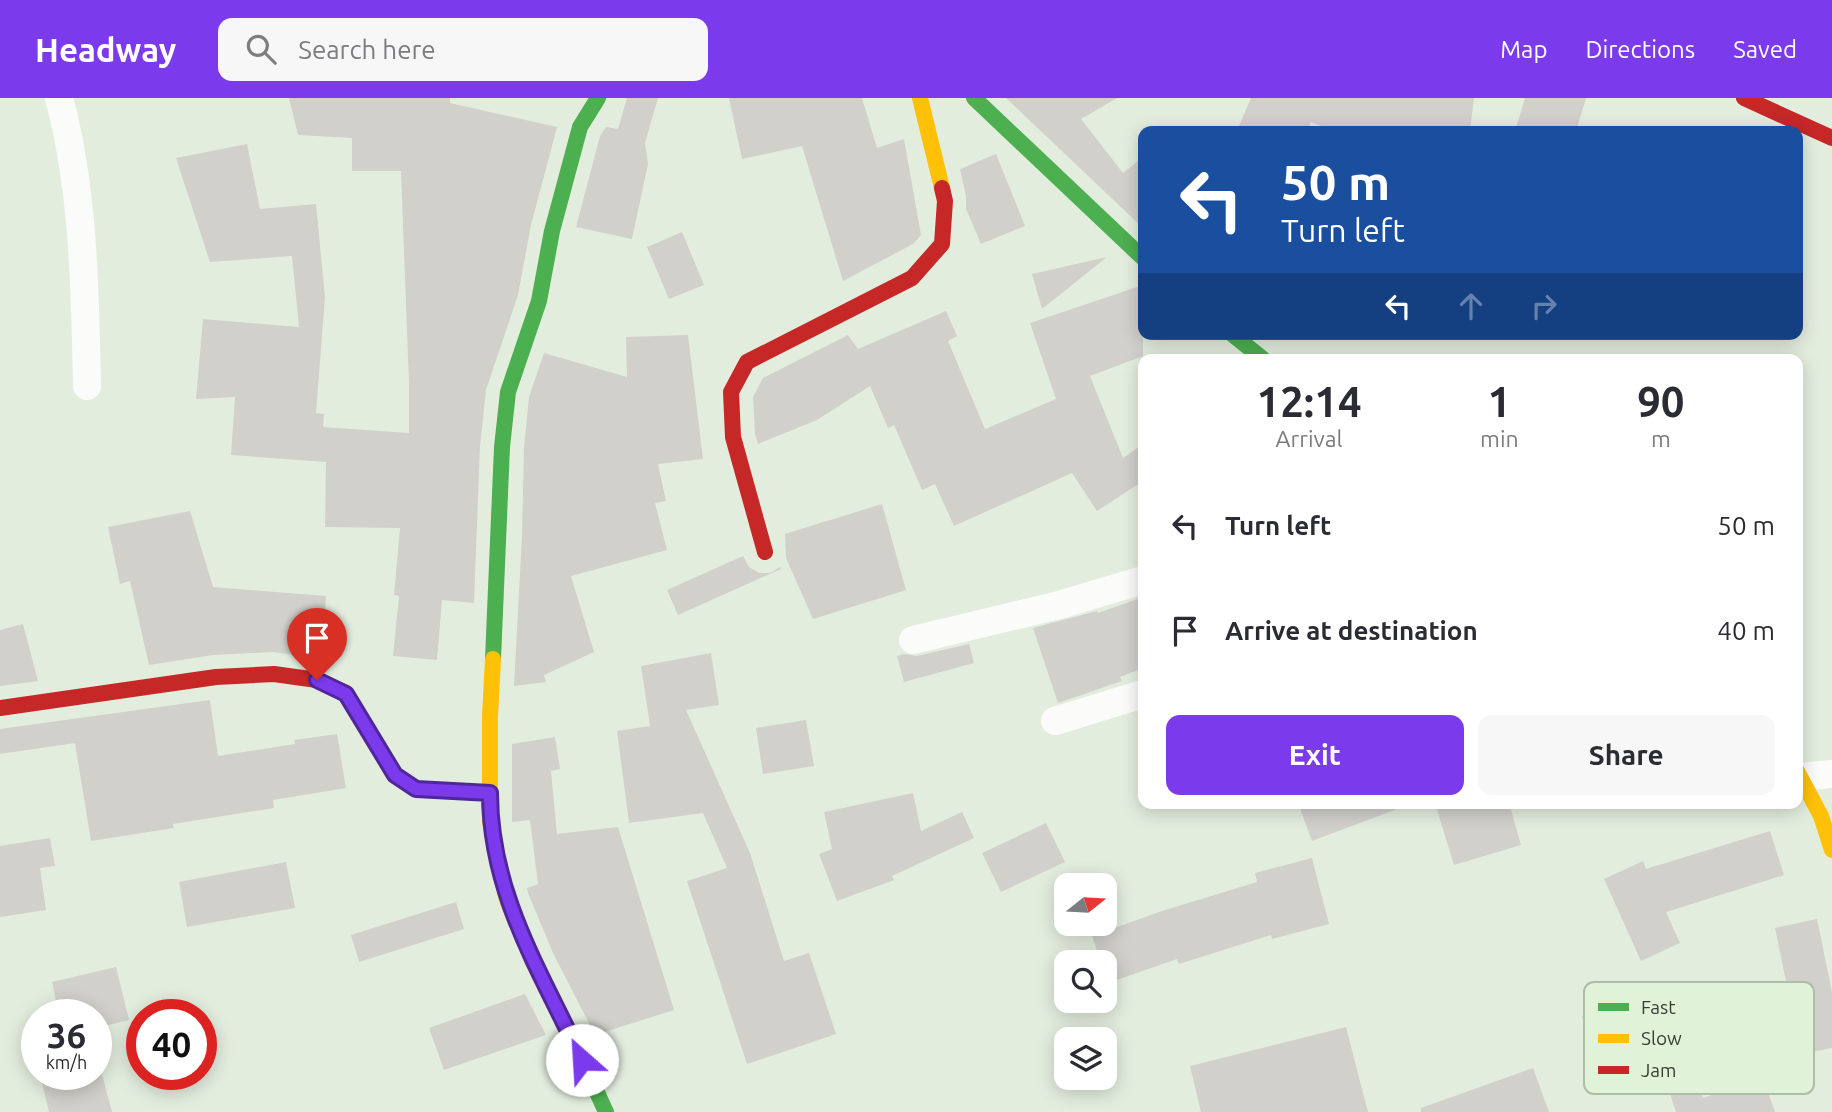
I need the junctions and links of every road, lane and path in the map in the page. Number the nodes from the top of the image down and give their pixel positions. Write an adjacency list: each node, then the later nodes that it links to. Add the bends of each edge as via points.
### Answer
1 (59, 98): 10 (street, via 74,174 84,271)
2 (598, 98): 20 (street, via 580,127 552,231 540,301 508,393 502,447)
3 (920, 98): 11 (street, via 944,201 942,244 912,278 747,362 732,393 733,437)
4 (974, 98): 7 (street)
5 (1744, 98): 6 (street)
6 (1832, 138)
7 (1138, 253)
8 (1239, 340): 9 (street)
9 (1257, 354)
10 (87, 386)
11 (765, 552)
12 (1138, 581): 13 (street)
13 (913, 640)
14 (1138, 696): 16 (street)
15 (0, 708): 20 (street, via 216,677 274,674 317,680 346,694 395,775 416,789)
16 (1055, 721)
17 (1803, 774): 18 (street)
18 (1832, 774)
19 (1803, 782): 21 (street)
20 (490, 793): 22 (street, via 490,822 507,900)
21 (1832, 850)
22 (606, 1112)

